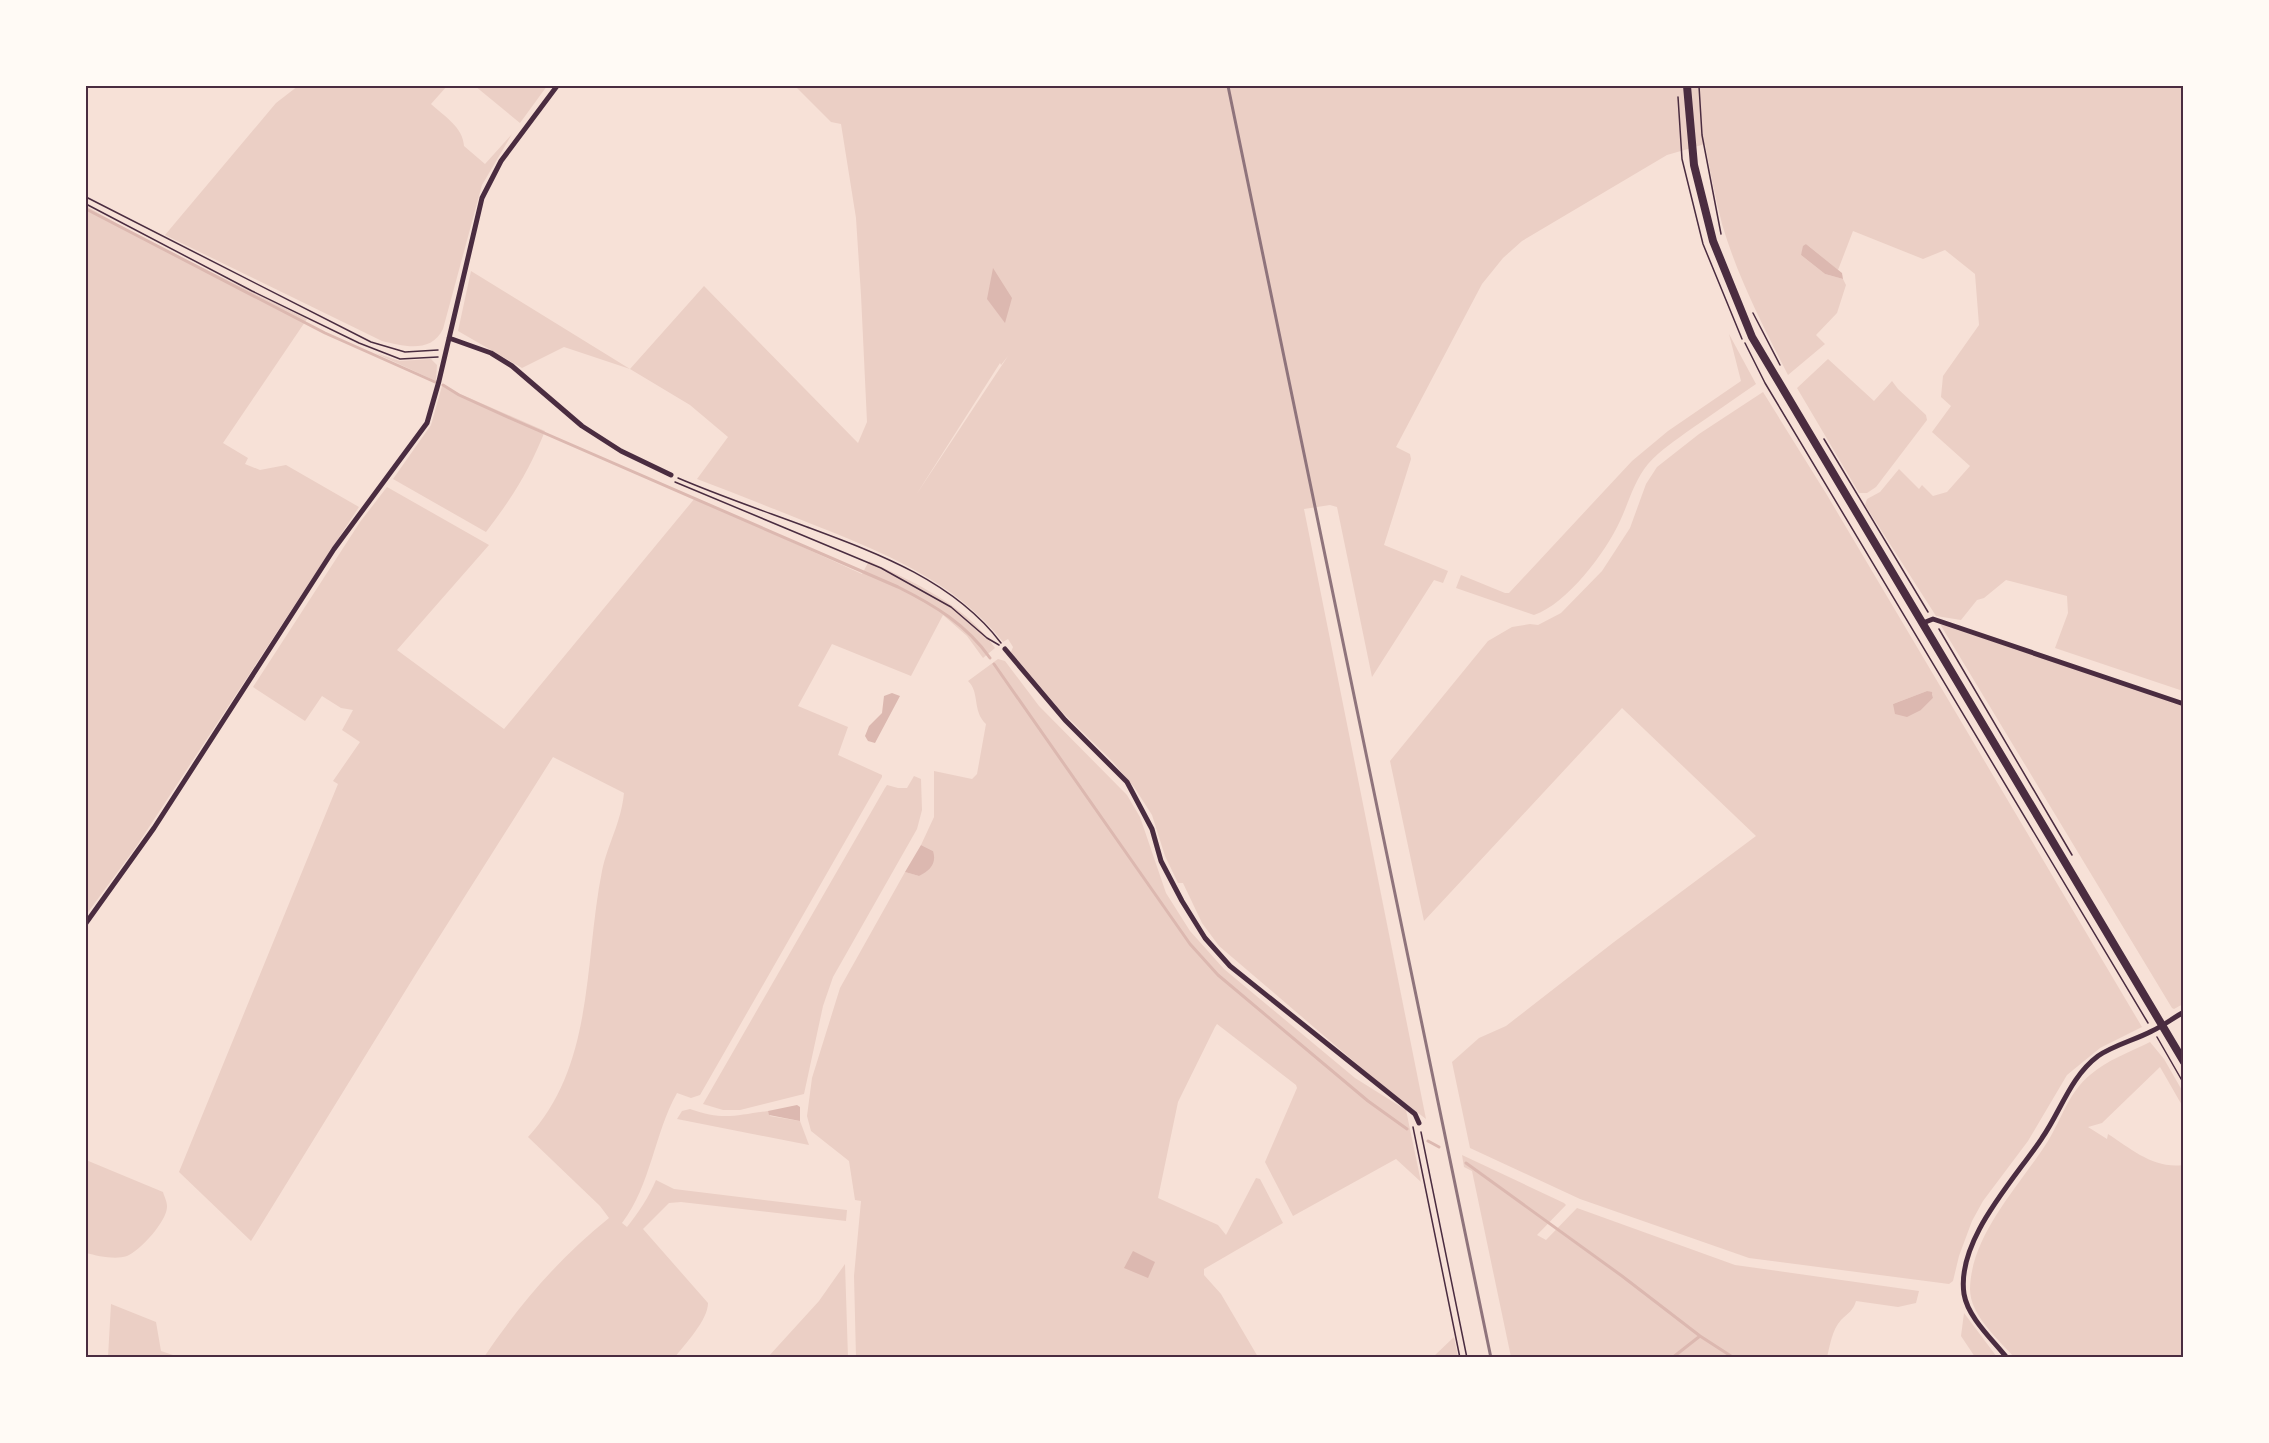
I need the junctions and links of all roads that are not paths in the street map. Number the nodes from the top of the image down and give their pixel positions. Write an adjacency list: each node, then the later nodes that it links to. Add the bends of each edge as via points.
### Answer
1 (557, 86): 3 (street, via 501,161 482,198)
2 (1687, 86): 5 (main road, via 1694,165 1713,241 1740,312)
3 (449, 338): 4 (street, via 512,366 582,426); 8 (street, via 427,423 334,549 154,828)
4 (671, 477)
5 (1923, 623): 7 (street, via 1933,619); 10 (main road)
6 (1005, 649): 12 (street, via 1065,720 1127,782 1152,829 1161,861 1205,938 1230,966 1416,1114)
7 (2184, 704)
8 (86, 923)
9 (2184, 1012): 10 (street)
10 (2161, 1026): 11 (main road); 13 (street, via 2099,1056 2073,1082 2043,1137 1998,1198 1973,1245 1964,1275 1964,1295 1971,1313)
11 (2184, 1062)
12 (1419, 1123)
13 (2007, 1358)

